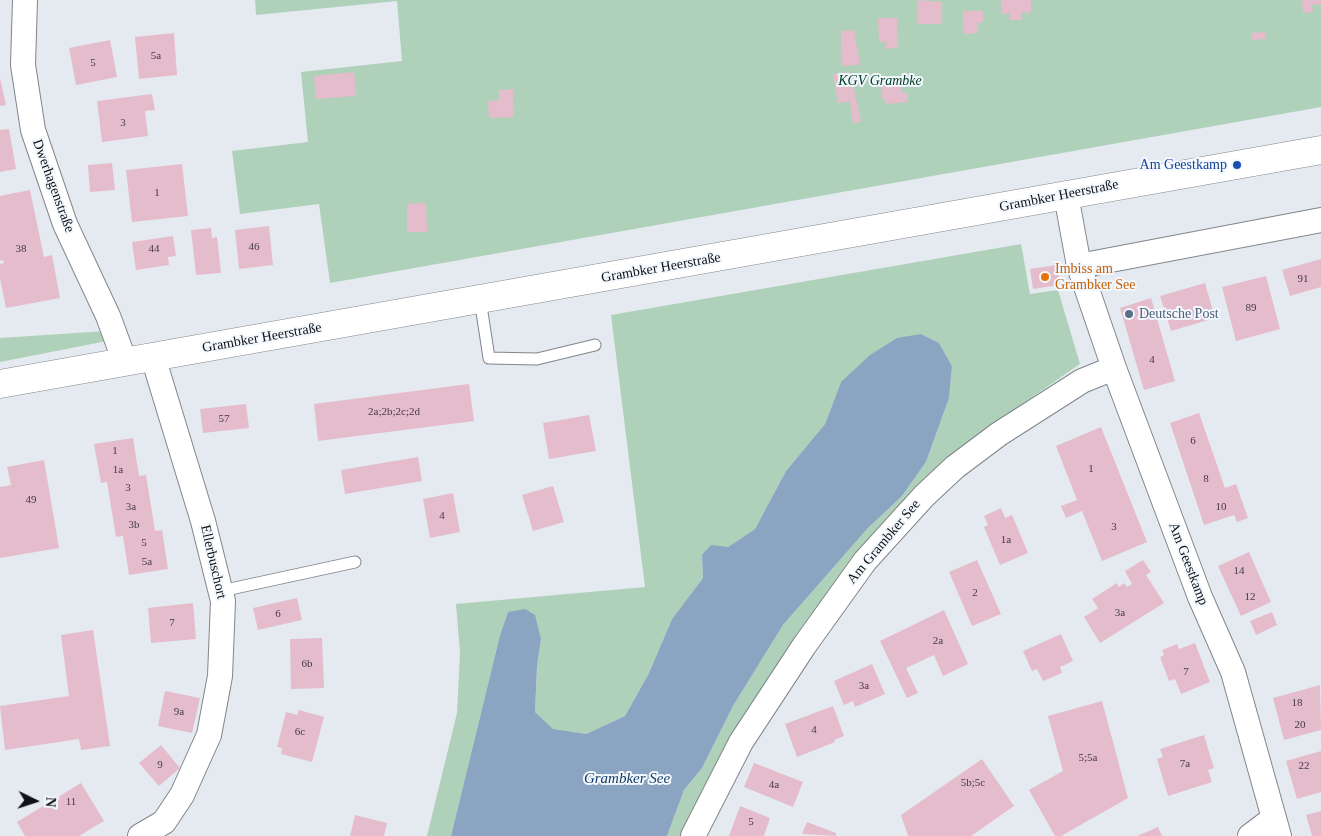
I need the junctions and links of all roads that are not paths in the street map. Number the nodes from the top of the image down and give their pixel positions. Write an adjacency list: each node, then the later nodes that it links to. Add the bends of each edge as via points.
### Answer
1 (25, 0): 9 (street, Dwerhagenstraße, via 23,64 33,130 65,224 108,316)
2 (1321, 150): 3 (main road, Grambker Heerstraße)
3 (1066, 195): 5 (street, Am Geestkamp); 6 (main road, Grambker Heerstraße)
4 (1321, 220): 5 (street)
5 (1079, 266): 10 (street, Am Geestkamp)
6 (480, 299): 7 (lane, via 489,358 537,358); 8 (main road, Grambker Heerstraße)
7 (595, 345)
8 (153, 357): 9 (main road, Grambker Heerstraße); 13 (street, Ellerbuschort)
9 (125, 362): 11 (main road, Grambker Heerstraße)
10 (1114, 368): 14 (street, Am Geestkamp, via 1200,597 1233,672); 16 (street, Am Grambker See, via 1082,381 999,434 955,467 864,561 741,742)
11 (0, 384)
12 (355, 562): 13 (lane)
13 (221, 591): 15 (street, Ellerbuschort, via 220,676 209,735 166,826)
14 (1277, 827): 17 (street, Am Geestkamp)
15 (140, 836)
16 (692, 836)
17 (1250, 836)

